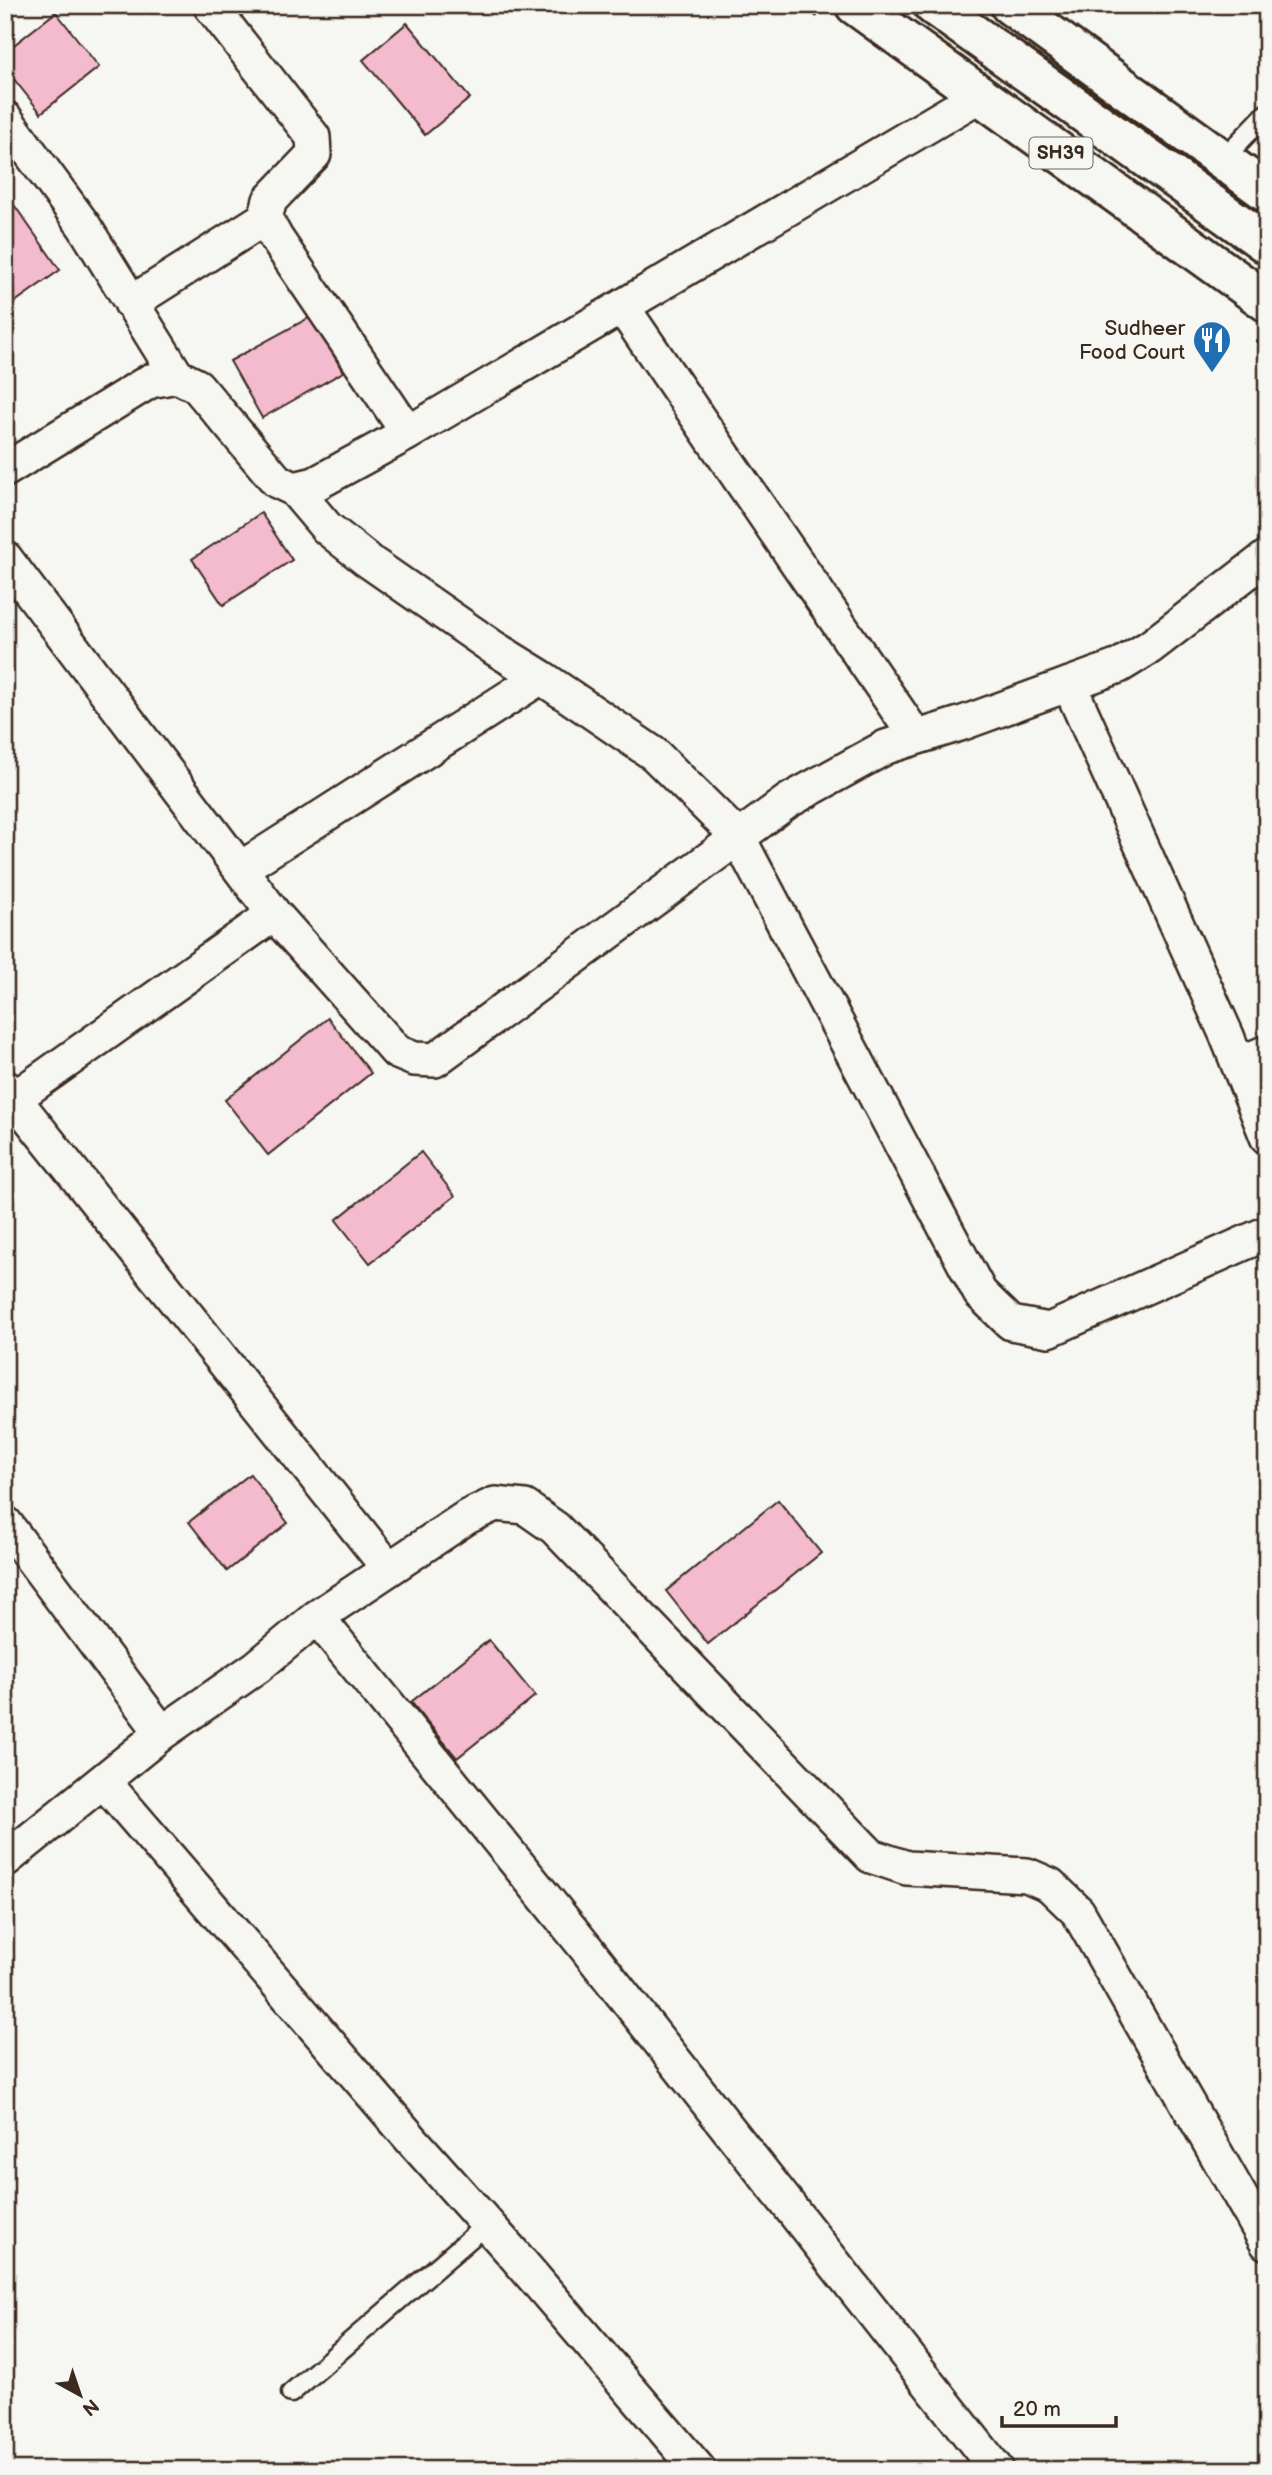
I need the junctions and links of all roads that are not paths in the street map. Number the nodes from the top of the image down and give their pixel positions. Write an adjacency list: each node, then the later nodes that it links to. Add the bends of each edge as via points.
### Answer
1 (210, 5): 10 (street, via 313,137 314,155 270,200)
2 (855, 5): 5 (main road, SH39)
3 (933, 5): 11 (main road)
4 (1010, 5): 8 (main road)
5 (981, 95): 12 (main road, SH39); 14 (street)
6 (1267, 113): 8 (lane)
7 (5, 118): 13 (street, via 84,226)
8 (1222, 160): 9 (main road)
9 (1267, 192)
10 (265, 218): 13 (street); 16 (street)
11 (1267, 244)
12 (1267, 302)
13 (131, 303): 15 (street)
14 (623, 307): 16 (street); 23 (street)
15 (177, 376): 17 (street, via 150,382); 18 (street, via 197,386 276,481)
16 (408, 433): 18 (street, via 315,484)
17 (5, 470)
18 (294, 489): 21 (street, via 327,528 367,560)
19 (1267, 557): 22 (street, via 1150,647 1119,666)
20 (5, 558): 25 (street)
21 (541, 677): 24 (street, via 654,754); 25 (street)
22 (1069, 684): 23 (street); 27 (street)
23 (916, 737): 24 (street, via 841,771)
24 (738, 837): 26 (street, via 435,1060 397,1052); 30 (street, via 979,1293 1011,1323 1049,1329)
25 (240, 869): 26 (street)
26 (274, 914): 28 (street)
27 (1252, 1058): 29 (street)
28 (8, 1097): 32 (street)
29 (1267, 1136)
30 (1267, 1233)
31 (5, 1523): 34 (street)
32 (389, 1569): 33 (street); 38 (street, via 495,1504 525,1507 555,1528 872,1856 907,1868 1027,1875 1050,1885 1078,1912)
33 (317, 1617): 34 (street, via 257,1667); 41 (street, via 586,1948)
34 (162, 1733): 35 (street)
35 (104, 1782): 36 (street); 37 (street)
36 (5, 1860)
37 (487, 2224): 39 (lane); 40 (street)
38 (1267, 2243)
39 (291, 2393)
40 (699, 2470)
41 (997, 2470)

